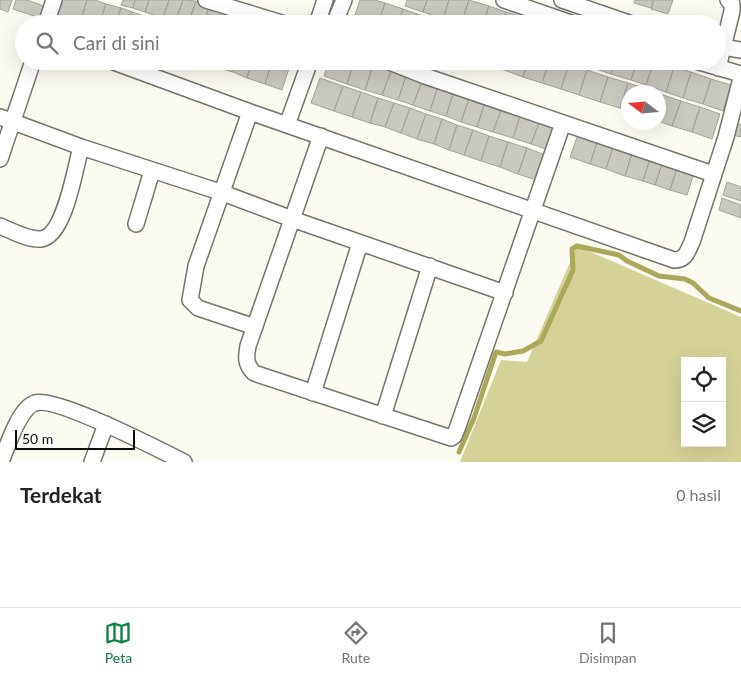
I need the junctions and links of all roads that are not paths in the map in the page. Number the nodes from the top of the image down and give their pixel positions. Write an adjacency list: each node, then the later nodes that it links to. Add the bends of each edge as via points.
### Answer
1 (54, 0): 8 (street)
2 (206, 0): 9 (street)
3 (324, 0): 10 (street)
4 (344, 0): 11 (street)
5 (504, 0): 12 (street)
6 (562, 0): 13 (street)
7 (728, 0): 14 (street, via 732,11)
8 (49, 15)
9 (255, 15)
10 (320, 15)
11 (338, 15)
12 (548, 15)
13 (606, 15)
14 (726, 28)
15 (726, 47): 16 (street)
16 (741, 50)
17 (29, 70): 25 (street)
18 (136, 70): 24 (street)
19 (307, 70): 27 (street)
20 (410, 70): 26 (street)
21 (726, 70): 22 (street)
22 (741, 74)
23 (741, 78): 32 (street)
24 (250, 112): 27 (street); 33 (street)
25 (6, 119): 29 (street); 30 (street)
26 (564, 123): 32 (street); 34 (street)
27 (287, 124): 28 (street)
28 (321, 136): 34 (street); 35 (street)
29 (81, 147): 31 (street); 37 (street, via 63,217 51,235 31,238)
30 (0, 159)
31 (152, 171): 33 (street); 36 (street)
32 (713, 174): 34 (street, via 692,242 686,256 680,260)
33 (223, 193): 35 (street); 41 (street, via 196,266 190,300 198,308)
34 (533, 211): 40 (street)
35 (292, 219): 38 (street); 41 (street)
36 (136, 224)
37 (0, 226)
38 (360, 243): 39 (street); 42 (street)
39 (430, 266): 40 (street); 43 (street)
40 (505, 293): 43 (street, via 454,436 445,437)
41 (255, 327): 42 (street, via 248,346 246,360 249,368 254,373)
42 (312, 393): 43 (street)
43 (383, 416)
44 (106, 424): 45 (street, via 45,402 34,403 22,414); 46 (street); 47 (street)
45 (2, 462)
46 (92, 462)
47 (184, 462)

